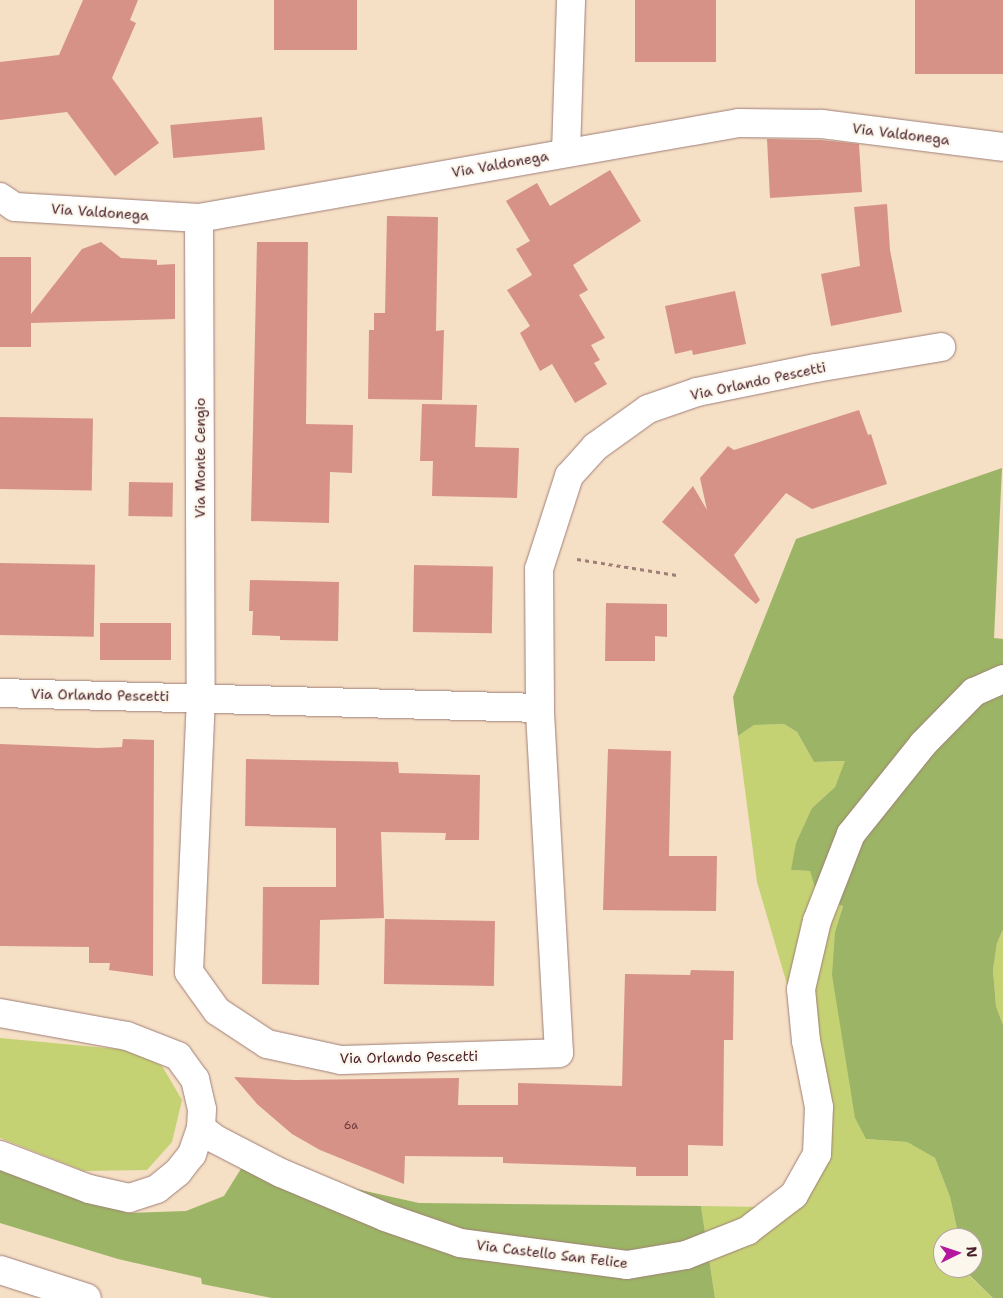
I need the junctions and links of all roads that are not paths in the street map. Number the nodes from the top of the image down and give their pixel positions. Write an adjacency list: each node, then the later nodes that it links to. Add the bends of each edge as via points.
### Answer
1 (571, 0): 3 (street)
2 (1003, 147): 3 (street, Via Valdonega, via 822,124 739,123)
3 (566, 152): 5 (street, Via Valdonega)
4 (5, 203): 5 (street, Via Valdonega)
5 (199, 218): 9 (street, Via Monte Cengio)
6 (941, 347): 10 (street, Via Orlando Pescetti, via 697,392 648,409 595,446 569,476 539,569)
7 (1003, 678): 12 (street, Via Castello San Felice, via 974,692 923,744 851,834 817,921 801,989 806,1041 819,1107 817,1154 794,1195 747,1231 686,1255 627,1265 460,1243 385,1217 281,1173 215,1139)
8 (0, 693): 9 (street, Via Orlando Pescetti)
9 (200, 697): 10 (street, Via Orlando Pescetti); 10 (street, Via Orlando Pescetti, via 189,972 217,1011 267,1044 341,1060 559,1053)
10 (540, 708)
11 (0, 1013): 12 (street, via 127,1036 178,1056 195,1079 202,1109)
12 (201, 1128): 13 (street, via 192,1154 178,1172 157,1189 129,1198 89,1189)
13 (0, 1155)
14 (0, 1270): 15 (street)
15 (87, 1298)

